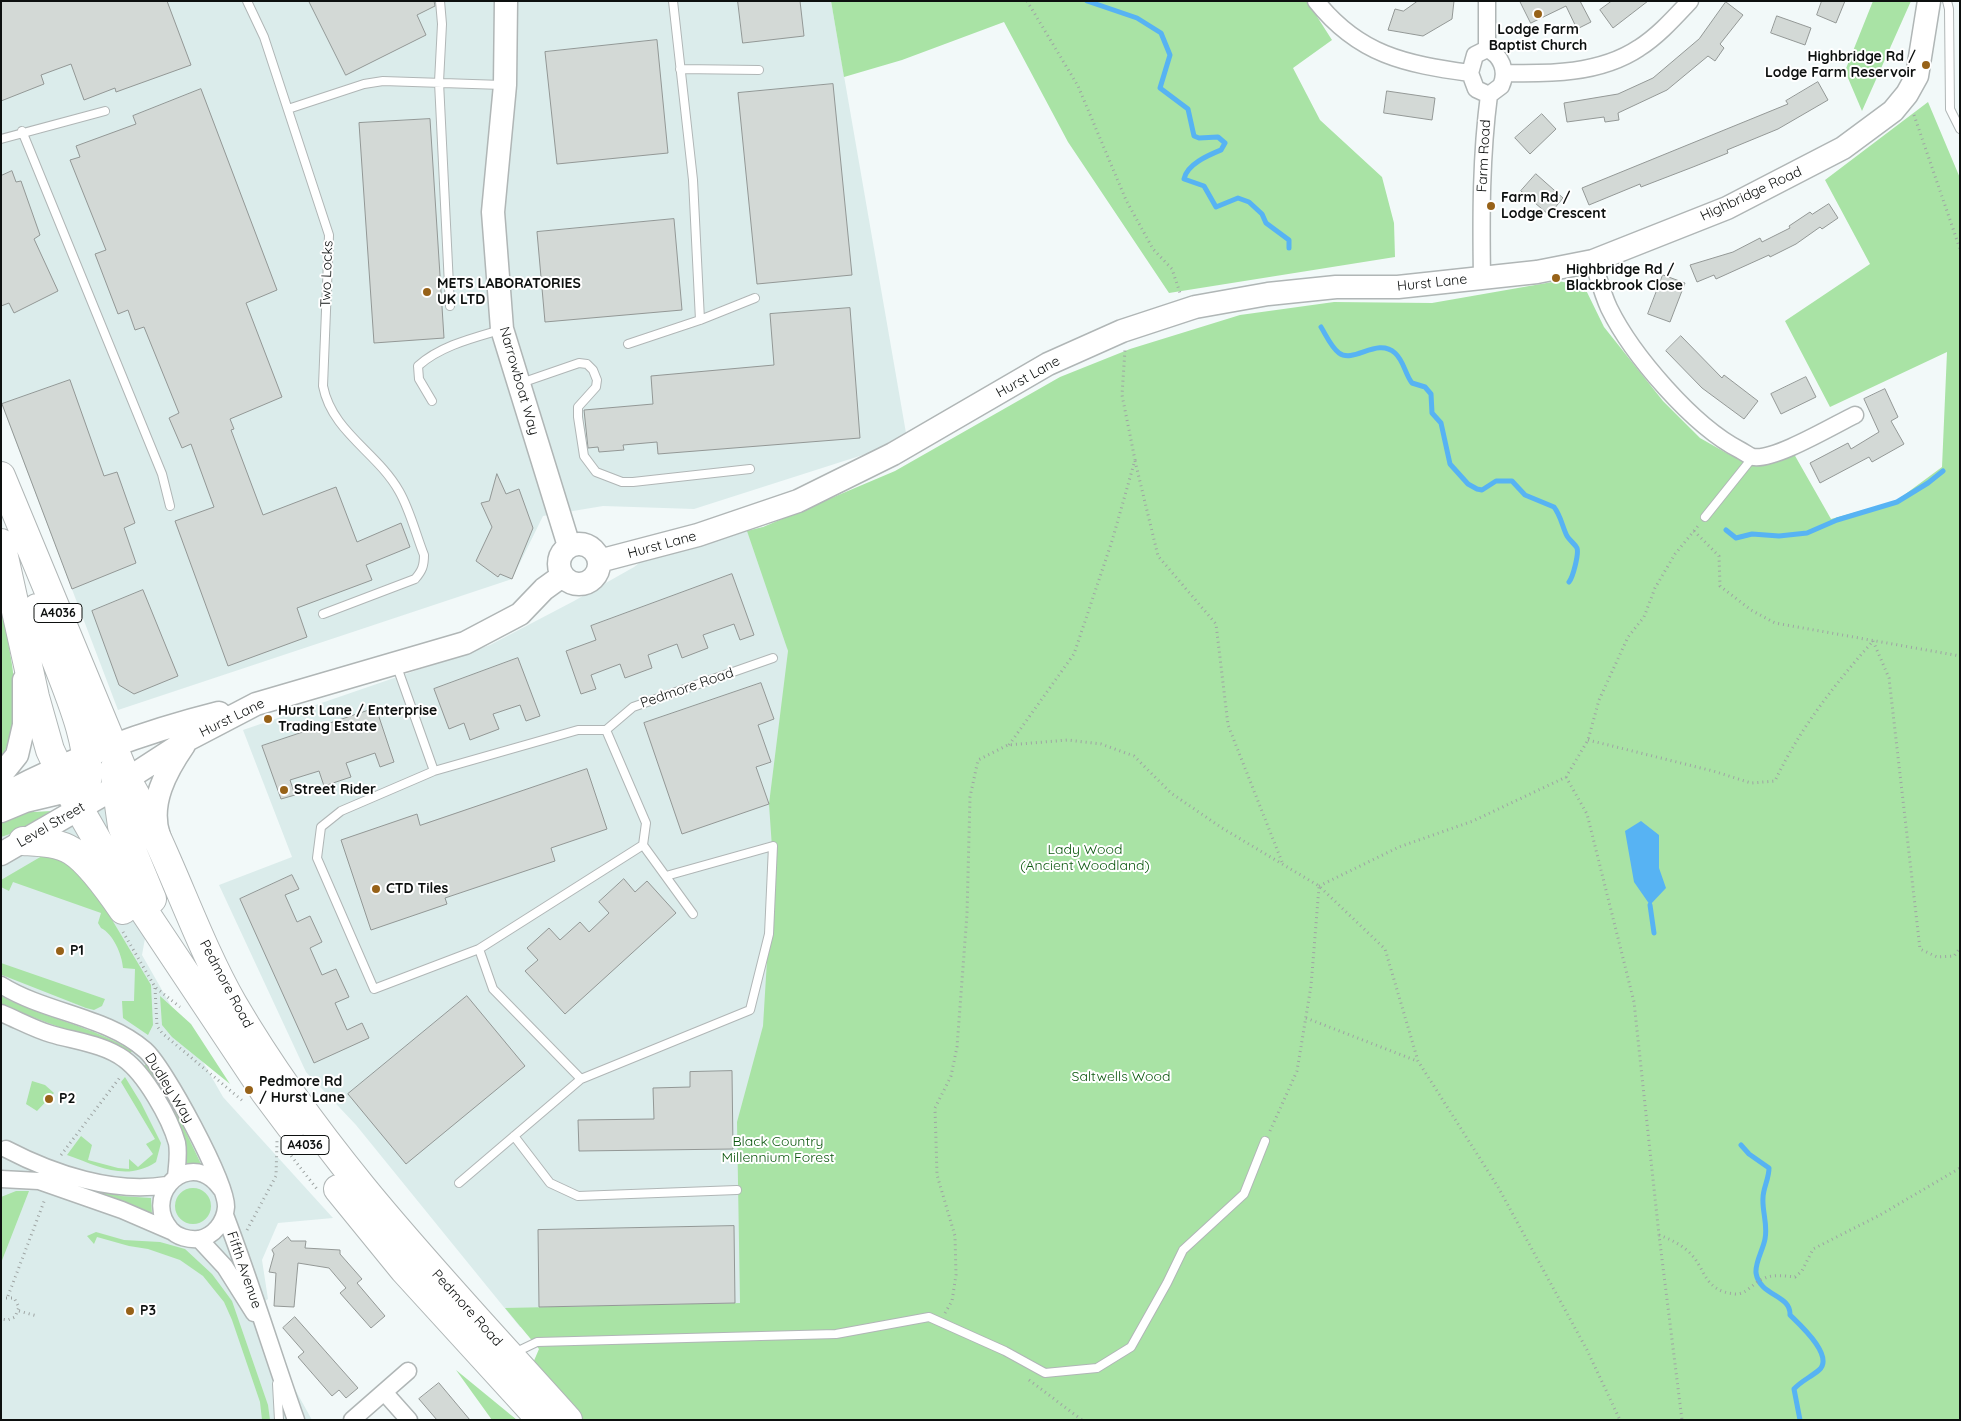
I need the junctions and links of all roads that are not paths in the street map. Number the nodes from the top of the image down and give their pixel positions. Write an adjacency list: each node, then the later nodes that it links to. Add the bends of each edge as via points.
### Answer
1 (248, 1): 18 (lane, Two Locks, via 264,37)
2 (440, 1): 15 (lane)
3 (506, 1): 16 (street, Narrowboat Way)
4 (673, 1): 11 (lane)
5 (1316, 1): 13 (street, via 1346,34 1380,53 1417,65)
6 (1487, 1): 10 (street)
7 (1690, 1): 14 (street, via 1658,34 1638,49 1613,60 1558,73)
8 (1929, 1): 23 (street, Highbridge Road, via 1917,76 1893,111 1872,128 1796,174 1727,208)
9 (1947, 1): 20 (lane, via 1950,109)
10 (1486, 49): 13 (street, via 1475,55); 14 (street, via 1498,56)
11 (680, 69): 12 (lane); 27 (lane, via 693,180)
12 (759, 70)
13 (1470, 73): 17 (street, via 1476,89)
14 (1504, 73): 17 (street, via 1501,86)
15 (440, 82): 16 (lane); 18 (lane, via 364,84); 26 (lane)
16 (505, 86): 28 (street, Narrowboat Way, via 493,212)
17 (1489, 95): 24 (street, Farm Road, via 1484,133)
18 (288, 109): 42 (lane, Two Locks, via 329,235 323,386 326,404 400,491 424,555 424,564 415,579)
19 (104, 110): 21 (lane)
20 (1960, 129)
21 (22, 131): 22 (lane); 36 (lane, via 162,474)
22 (1, 139)
23 (1593, 261): 24 (street, Highbridge Road); 33 (street, via 1610,308 1624,333 1670,392 1705,427 1731,446)
24 (1482, 278): 40 (street, Hurst Lane, via 1398,288 1336,287 1268,294 1186,310 1122,331 1048,364 893,454 798,501 698,535)
25 (755, 298): 27 (lane)
26 (450, 306)
27 (700, 320): 29 (lane)
28 (502, 329): 30 (street, Narrowboat Way); 31 (lane, via 464,340 426,358 418,366 420,380)
29 (628, 344)
30 (519, 384): 34 (lane, via 579,363 587,364 593,370 596,386 578,407 578,417 584,456 596,472 607,478 633,482); 39 (street, Narrowboat Way)
31 (432, 401)
32 (1855, 415): 33 (street, via 1775,454)
33 (1754, 457): 37 (lane)
34 (750, 470)
35 (2, 478): 49 (highway, Pedmore Road / A4036); 50 (highway, via 38,611 80,727)
36 (170, 506)
37 (1705, 517)
38 (1, 543): 43 (highway, Pedmore Road / A4036)
39 (569, 546): 40 (street, via 586,545); 41 (street, via 558,562)
40 (599, 561): 41 (street, via 595,577 585,584 571,584)
41 (562, 576): 45 (street, Hurst Lane, via 520,614 473,639)
42 (323, 614)
43 (23, 640): 52 (street, via 24,725 17,755); 53 (highway, Pedmore Road / A4036, via 50,750)
44 (772, 658): 47 (lane, Pedmore Road, via 634,707)
45 (396, 664): 46 (street, Hurst Lane); 51 (lane)
46 (256, 704): 48 (street, Hurst Lane); 49 (street, via 163,727)
47 (606, 730): 51 (lane, via 578,730); 56 (lane, via 646,823)
48 (189, 738): 53 (street, Hurst Lane); 58 (street, via 170,765 161,787 154,822)
49 (112, 745): 50 (street); 53 (highway, Pedmore Road / A4036)
50 (86, 756): 53 (highway)
51 (434, 771): 61 (lane, via 341,811 321,827 317,858 374,989)
52 (1, 775)
53 (94, 787): 54 (street); 55 (street, via 25,801); 57 (street, Level Street); 58 (highway, Pedmore Road / A4036, via 146,814); 64 (highway, Pedmore Road / A4036); 64 (highway, via 122,826 146,888)
54 (1, 796)
55 (1, 811)
56 (643, 845): 59 (lane); 61 (lane)
57 (7, 851): 64 (highway, via 48,843 72,851 103,883 178,992)
58 (166, 859): 78 (highway, Pedmore Road / A4036, via 232,1002 285,1086 380,1212)
59 (666, 876): 60 (lane); 65 (lane, via 773,846 768,934 750,1010)
60 (694, 914)
61 (479, 949): 65 (lane, via 493,989)
62 (1, 985): 72 (street, Dudley Way, via 38,1004 110,1028 146,1050 156,1061 188,1116)
63 (1, 1013): 70 (street, Dudley Way, via 48,1034 123,1058 148,1087 177,1143)
64 (215, 1018): 86 (highway, Pedmore Road / A4036, via 264,1091 366,1226)
65 (581, 1079): 66 (lane)
66 (514, 1136): 71 (lane); 73 (lane, via 550,1183 578,1196)
67 (1265, 1141): 78 (lane, via 1244,1194 1182,1250 1131,1348 1097,1368 1045,1373 929,1317 836,1334 537,1342)
68 (4, 1147): 69 (street, via 9,1164); 70 (street, via 45,1166 113,1186 150,1188)
69 (1, 1179): 75 (street, via 40,1181)
70 (172, 1181): 72 (street, via 194,1173 211,1178); 75 (street, via 162,1195 160,1208 164,1222)
71 (459, 1183)
72 (222, 1190): 74 (street)
73 (737, 1190)
74 (225, 1215): 76 (street, via 216,1230); 77 (street, Fifth Avenue, via 254,1292)
75 (173, 1232): 76 (street)
76 (199, 1239): 77 (street, Fifth Avenue, via 224,1267)
77 (262, 1325): 79 (street, Fifth Avenue)
78 (509, 1355): 87 (highway, Pedmore Road / A4036)
79 (274, 1356): 82 (lane); 83 (street, Fifth Avenue)
80 (408, 1371): 81 (street)
81 (384, 1392): 84 (street); 85 (street)
82 (279, 1420)
83 (296, 1420)
84 (352, 1420)
85 (409, 1420)
86 (541, 1420)
87 (568, 1420)

